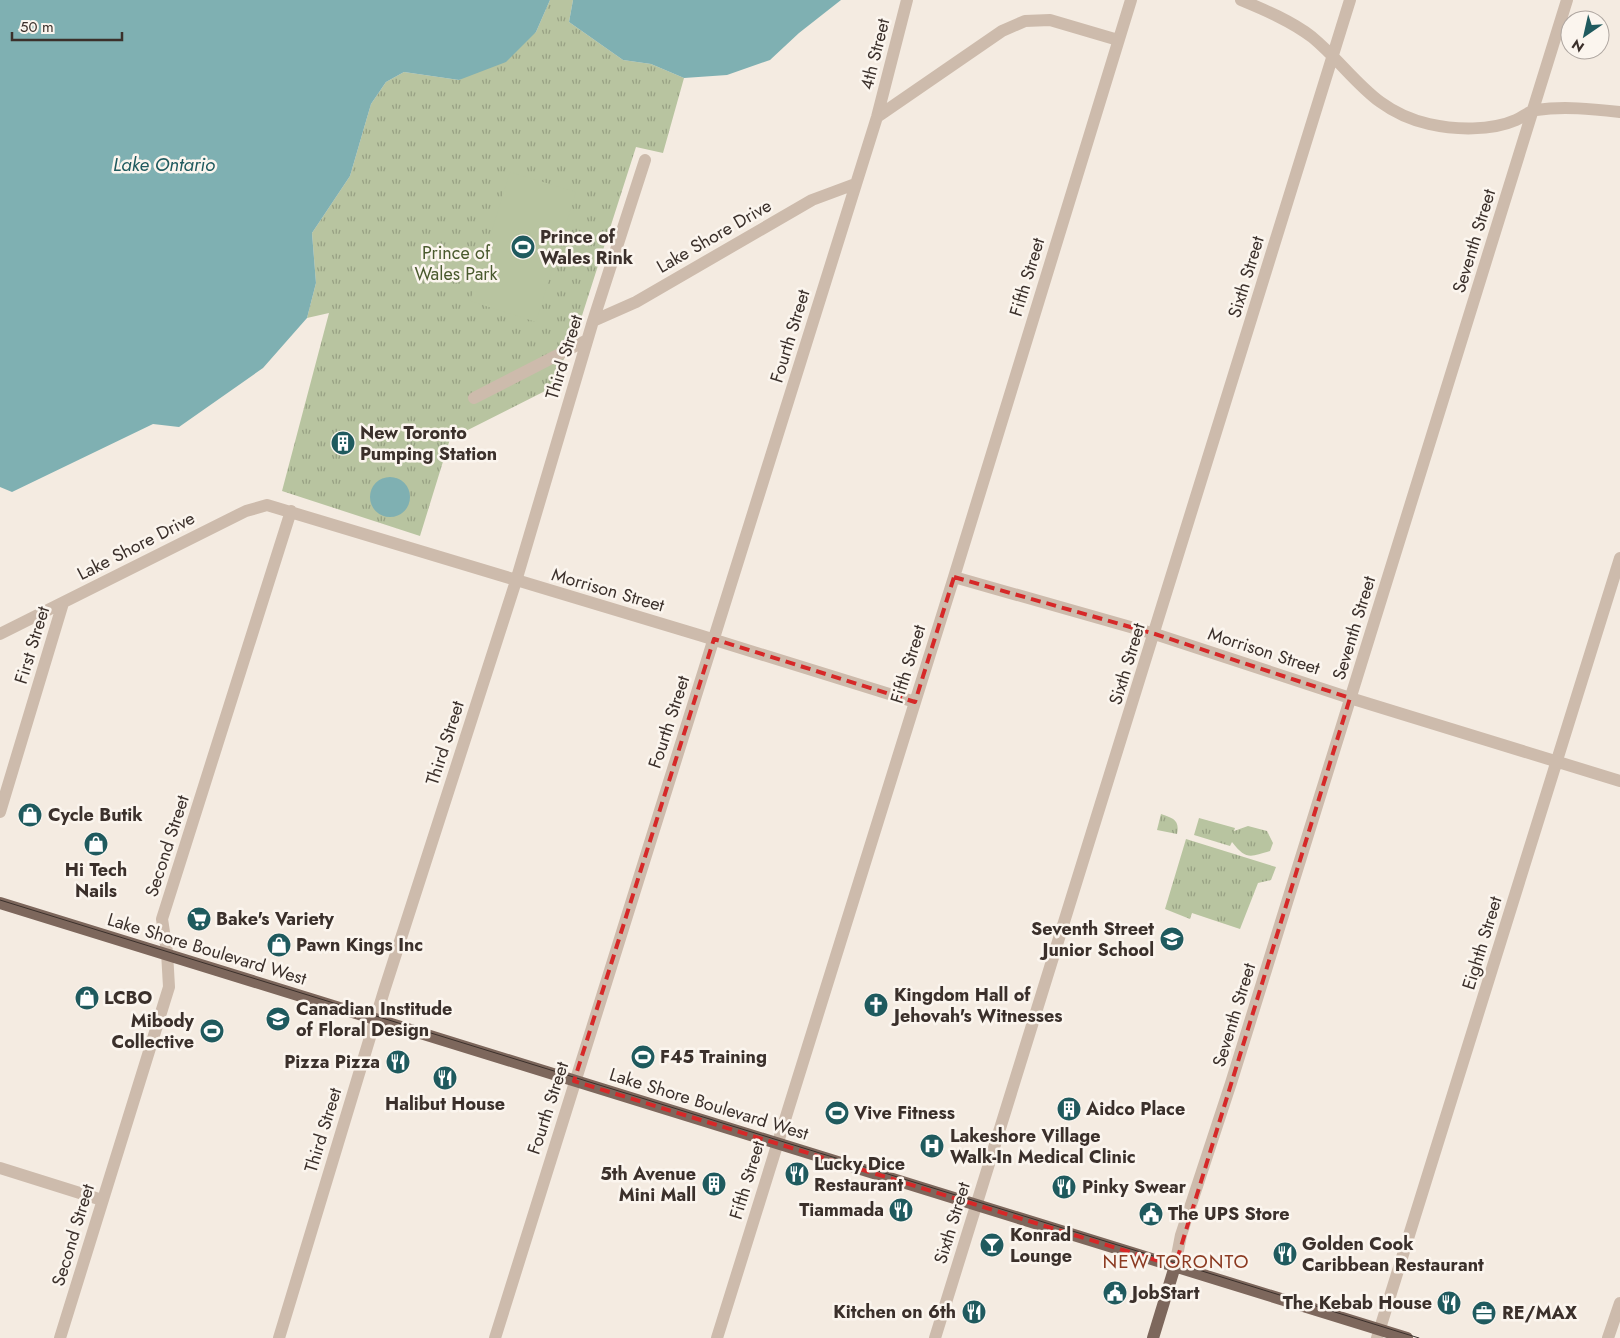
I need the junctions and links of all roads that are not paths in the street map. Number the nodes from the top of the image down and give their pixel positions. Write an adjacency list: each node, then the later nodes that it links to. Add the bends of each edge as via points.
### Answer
1 (907, 0): 10 (street, 4th Street)
2 (1131, 0): 6 (street, Fifth Street)
3 (1241, 0): 7 (street, via 1311,37)
4 (1350, 0): 7 (street, Sixth Street)
5 (1567, 0): 8 (street, Seventh Street)
6 (1118, 40): 10 (street, via 1050,20 1025,21 1002,32); 18 (street, Fifth Street)
7 (1331, 57): 8 (street, via 1376,100 1408,118 1428,124 1493,126); 22 (street, Sixth Street)
8 (1534, 110): 9 (street, via 1579,108); 24 (street, Seventh Street)
9 (1620, 112)
10 (877, 117): 12 (street, Fourth Street)
11 (646, 160): 13 (street, Third Street)
12 (855, 184): 13 (street, Lake Shore Drive, via 812,200 636,302); 23 (street, Fourth Street)
13 (592, 321): 14 (street, Third Street)
14 (587, 340): 15 (street); 19 (street, Third Street)
15 (474, 398)
16 (291, 511): 19 (street, Morrison Street); 20 (street, Lake Shore Drive, via 266,505 246,510); 30 (street, Second Street, via 162,919)
17 (1620, 558): 26 (street, Eighth Street)
18 (954, 577): 22 (street, Morrison Street); 25 (street, Fifth Street)
19 (516, 581): 23 (street, Morrison Street); 31 (street, Third Street)
20 (63, 603): 21 (street, Lake Shore Drive); 28 (street, First Street)
21 (0, 634)
22 (1155, 634): 24 (street, Morrison Street); 36 (street, Sixth Street)
23 (714, 639): 25 (street, Morrison Street); 32 (street, Fourth Street)
24 (1350, 698): 26 (street, Morrison Street); 37 (street, Seventh Street)
25 (915, 702): 33 (street, Fifth Street)
26 (1557, 762): 27 (street, Morrison Street); 39 (street, Eighth Street)
27 (1620, 781)
28 (0, 812)
29 (0, 903): 30 (main road, Lake Shore Boulevard West)
30 (168, 955): 31 (main road, Lake Shore Boulevard West); 35 (street, Second Street, via 169,987)
31 (375, 1019): 32 (main road, Lake Shore Boulevard West); 41 (street, Third Street)
32 (574, 1081): 33 (main road, Lake Shore Boulevard West); 42 (street, Fourth Street)
33 (776, 1144): 36 (main road, Lake Shore Boulevard West); 43 (street, Fifth Street)
34 (0, 1168): 35 (street)
35 (102, 1200): 40 (street, Second Street)
36 (976, 1205): 37 (main road, Lake Shore Boulevard West); 44 (street, Sixth Street)
37 (1174, 1266): 39 (main road, Lake Shore Boulevard West); 45 (main road)
38 (1620, 1303): 47 (street)
39 (1378, 1334): 46 (main road, Lake Shore Boulevard West)
40 (60, 1338)
41 (279, 1338)
42 (495, 1338)
43 (717, 1338)
44 (935, 1338)
45 (1153, 1338)
46 (1407, 1338)
47 (1608, 1338)

